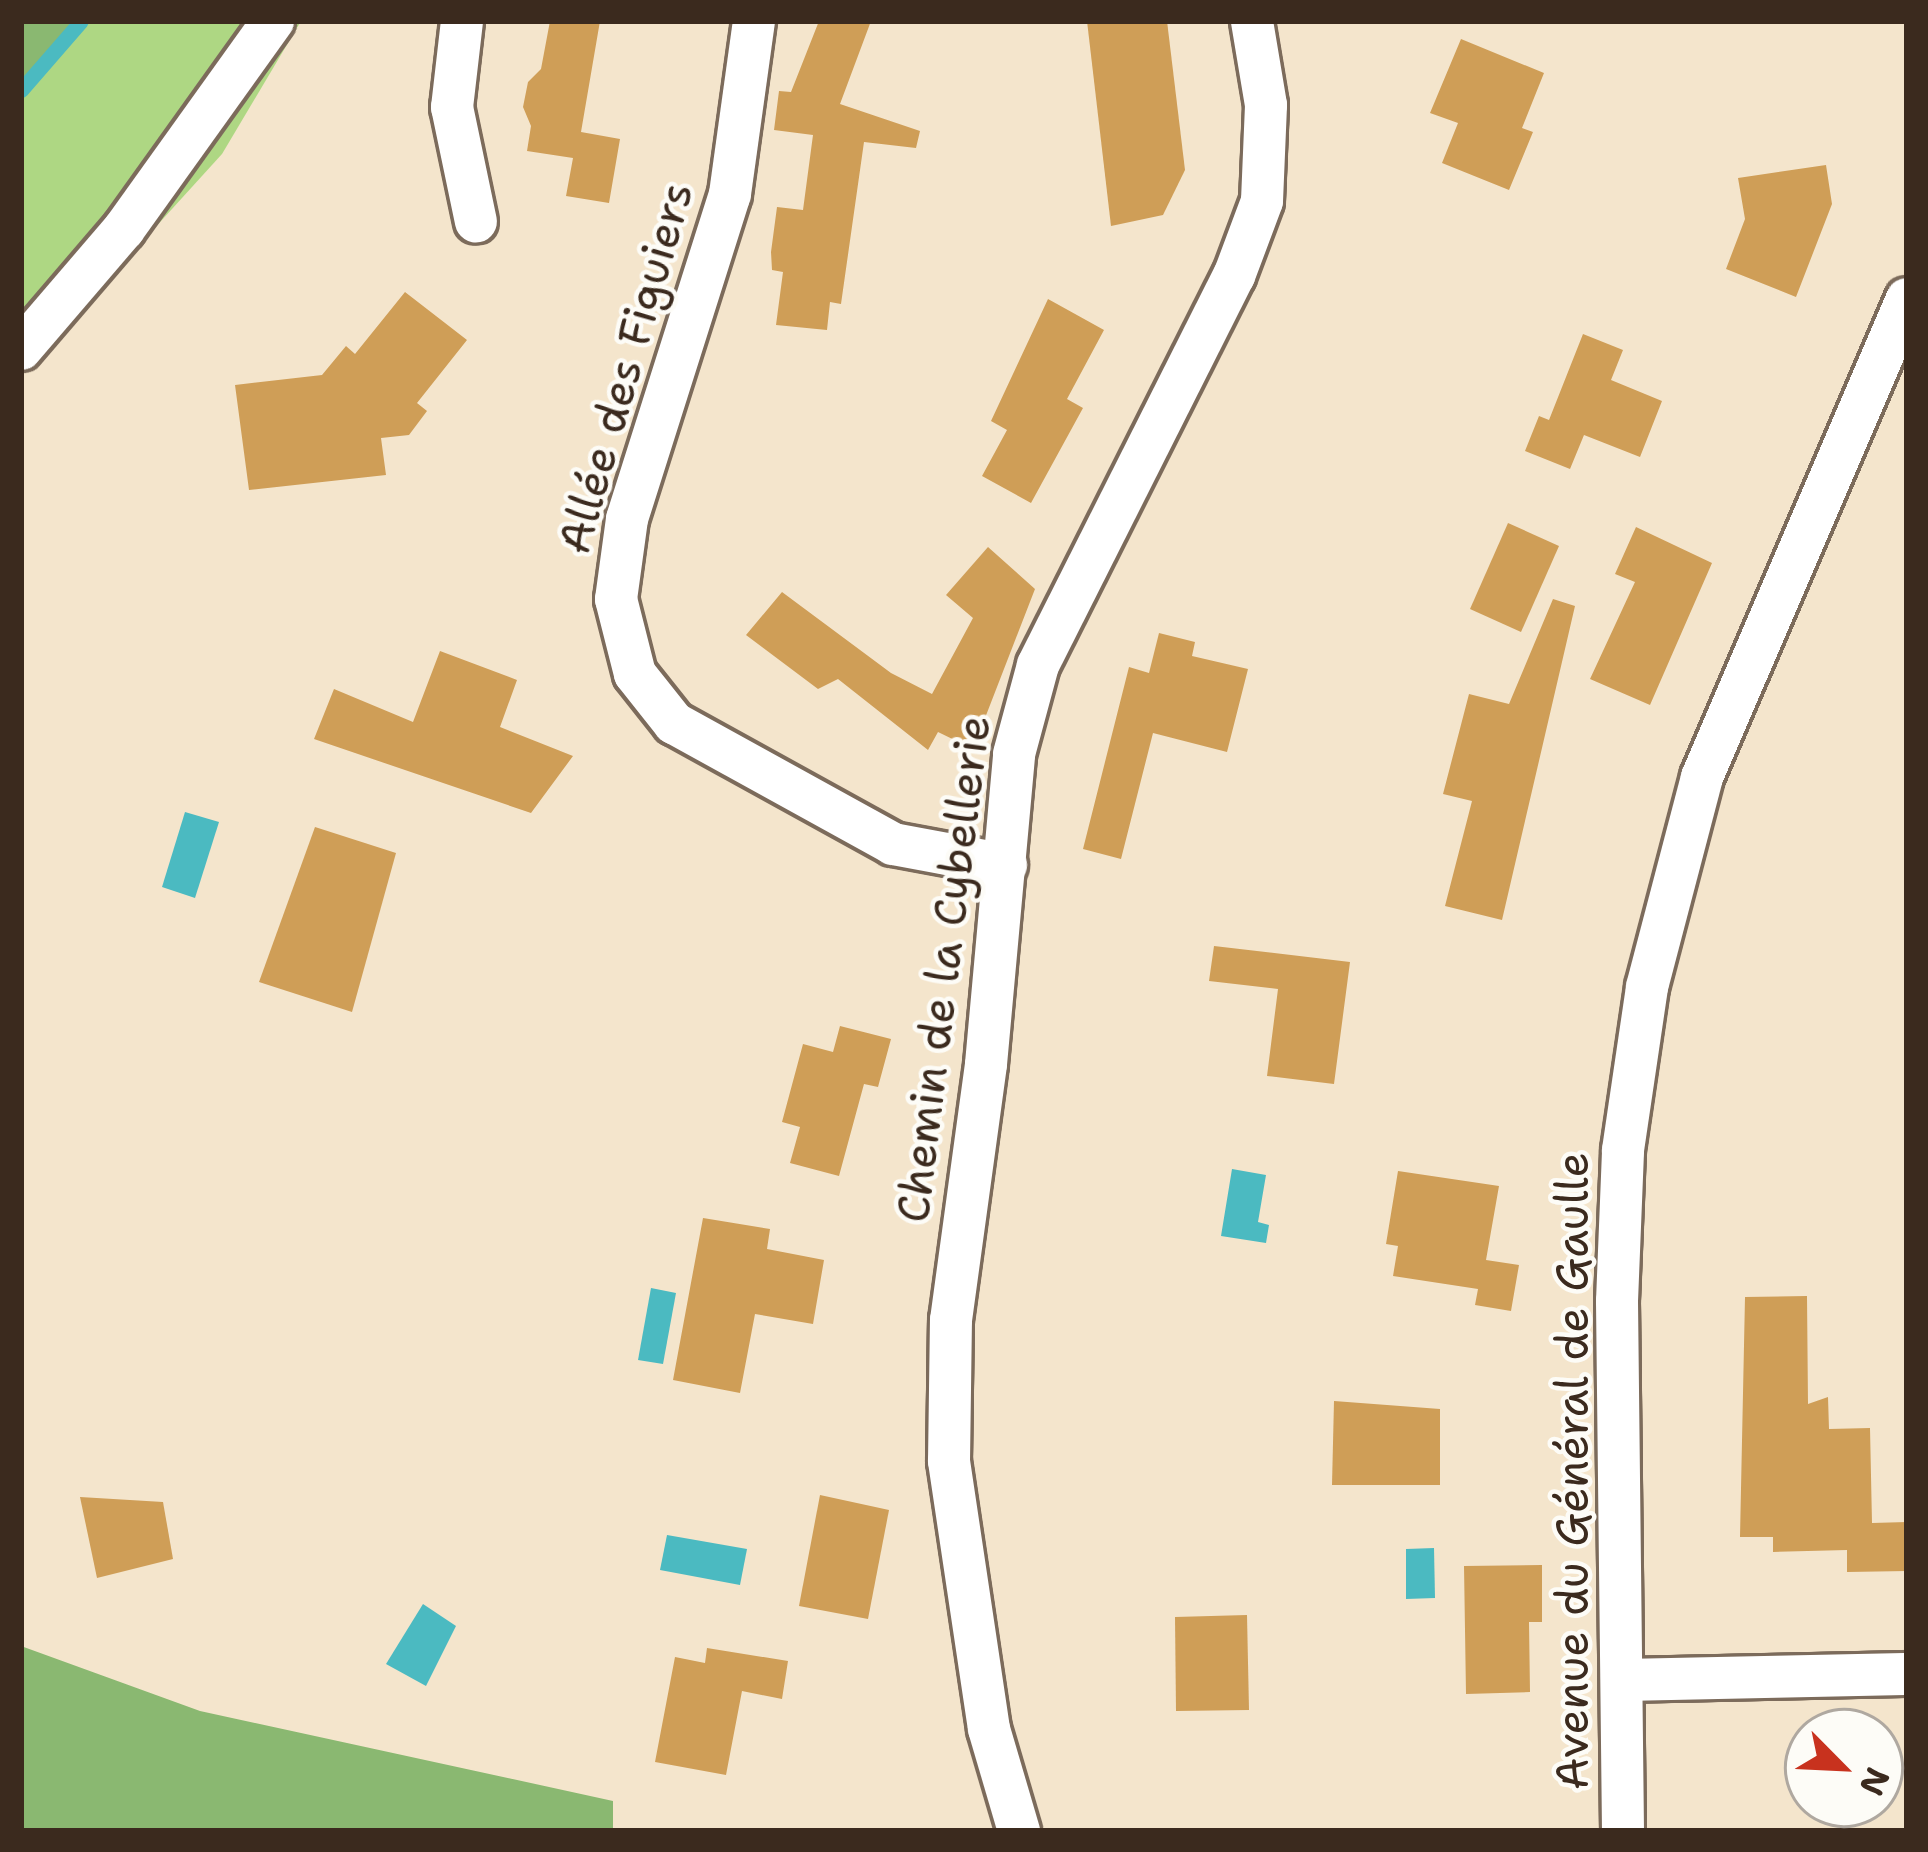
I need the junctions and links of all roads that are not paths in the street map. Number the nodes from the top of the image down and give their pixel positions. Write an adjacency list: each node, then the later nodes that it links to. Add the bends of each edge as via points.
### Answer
1 (273, 21): 7 (street, via 124,229)
2 (462, 21): 5 (street, via 452,107)
3 (754, 21): 8 (street, Allée des Figuiers, via 730,194 627,519 616,598 635,674 674,723 893,844)
4 (1252, 21): 8 (street, Chemin de la Cybellerie, via 1266,105 1262,201 1234,276 1038,665 1014,754)
5 (476, 222)
6 (1907, 299): 10 (street, Avenue du Général de Gaulle, via 1702,777 1647,987 1623,1150 1616,1301)
7 (21, 349)
8 (1006, 865): 11 (street, Chemin de la Cybellerie, via 951,1320 949,1461 989,1730)
9 (1907, 1674): 10 (street)
10 (1622, 1680): 12 (street, Avenue du Général de Gaulle)
11 (1018, 1831)
12 (1623, 1831)

